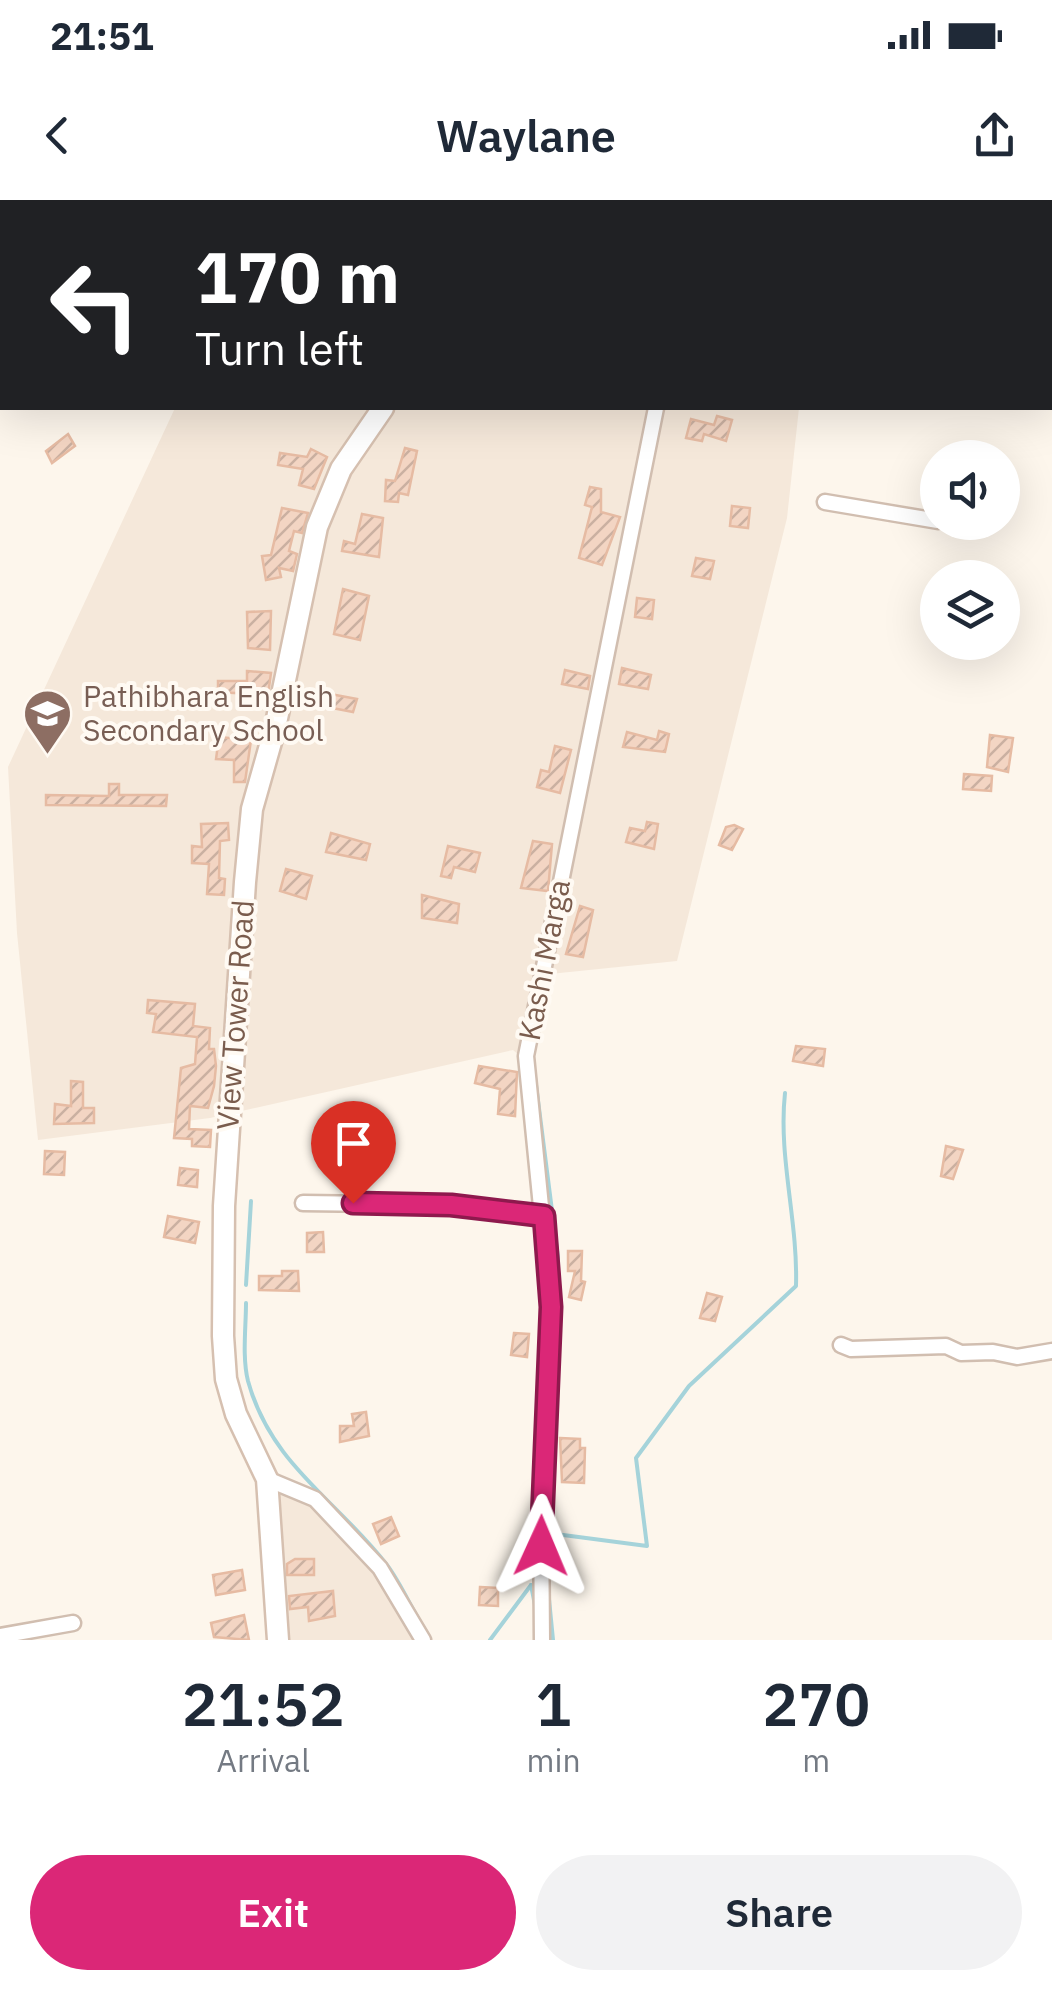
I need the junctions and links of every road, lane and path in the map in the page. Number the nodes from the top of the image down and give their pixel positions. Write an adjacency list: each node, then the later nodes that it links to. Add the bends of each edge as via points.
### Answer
1 (383, 410): 9 (street, View Tower Road, via 341,468 317,527 252,809 221,1283 226,1379)
2 (656, 410): 6 (street, Kashi Marga, via 526,1056)
3 (825, 502): 4 (street)
4 (920, 518)
5 (303, 1204): 6 (street, via 451,1205)
6 (544, 1216): 14 (street, Kashi Marga, via 551,1307)
7 (841, 1345): 8 (street, via 946,1346 1018,1357)
8 (1052, 1352)
9 (267, 1480): 12 (street, View Tower Road); 13 (street, via 315,1499 380,1568)
10 (74, 1623): 11 (street)
11 (0, 1636)
12 (278, 1640)
13 (423, 1640)
14 (542, 1640)

